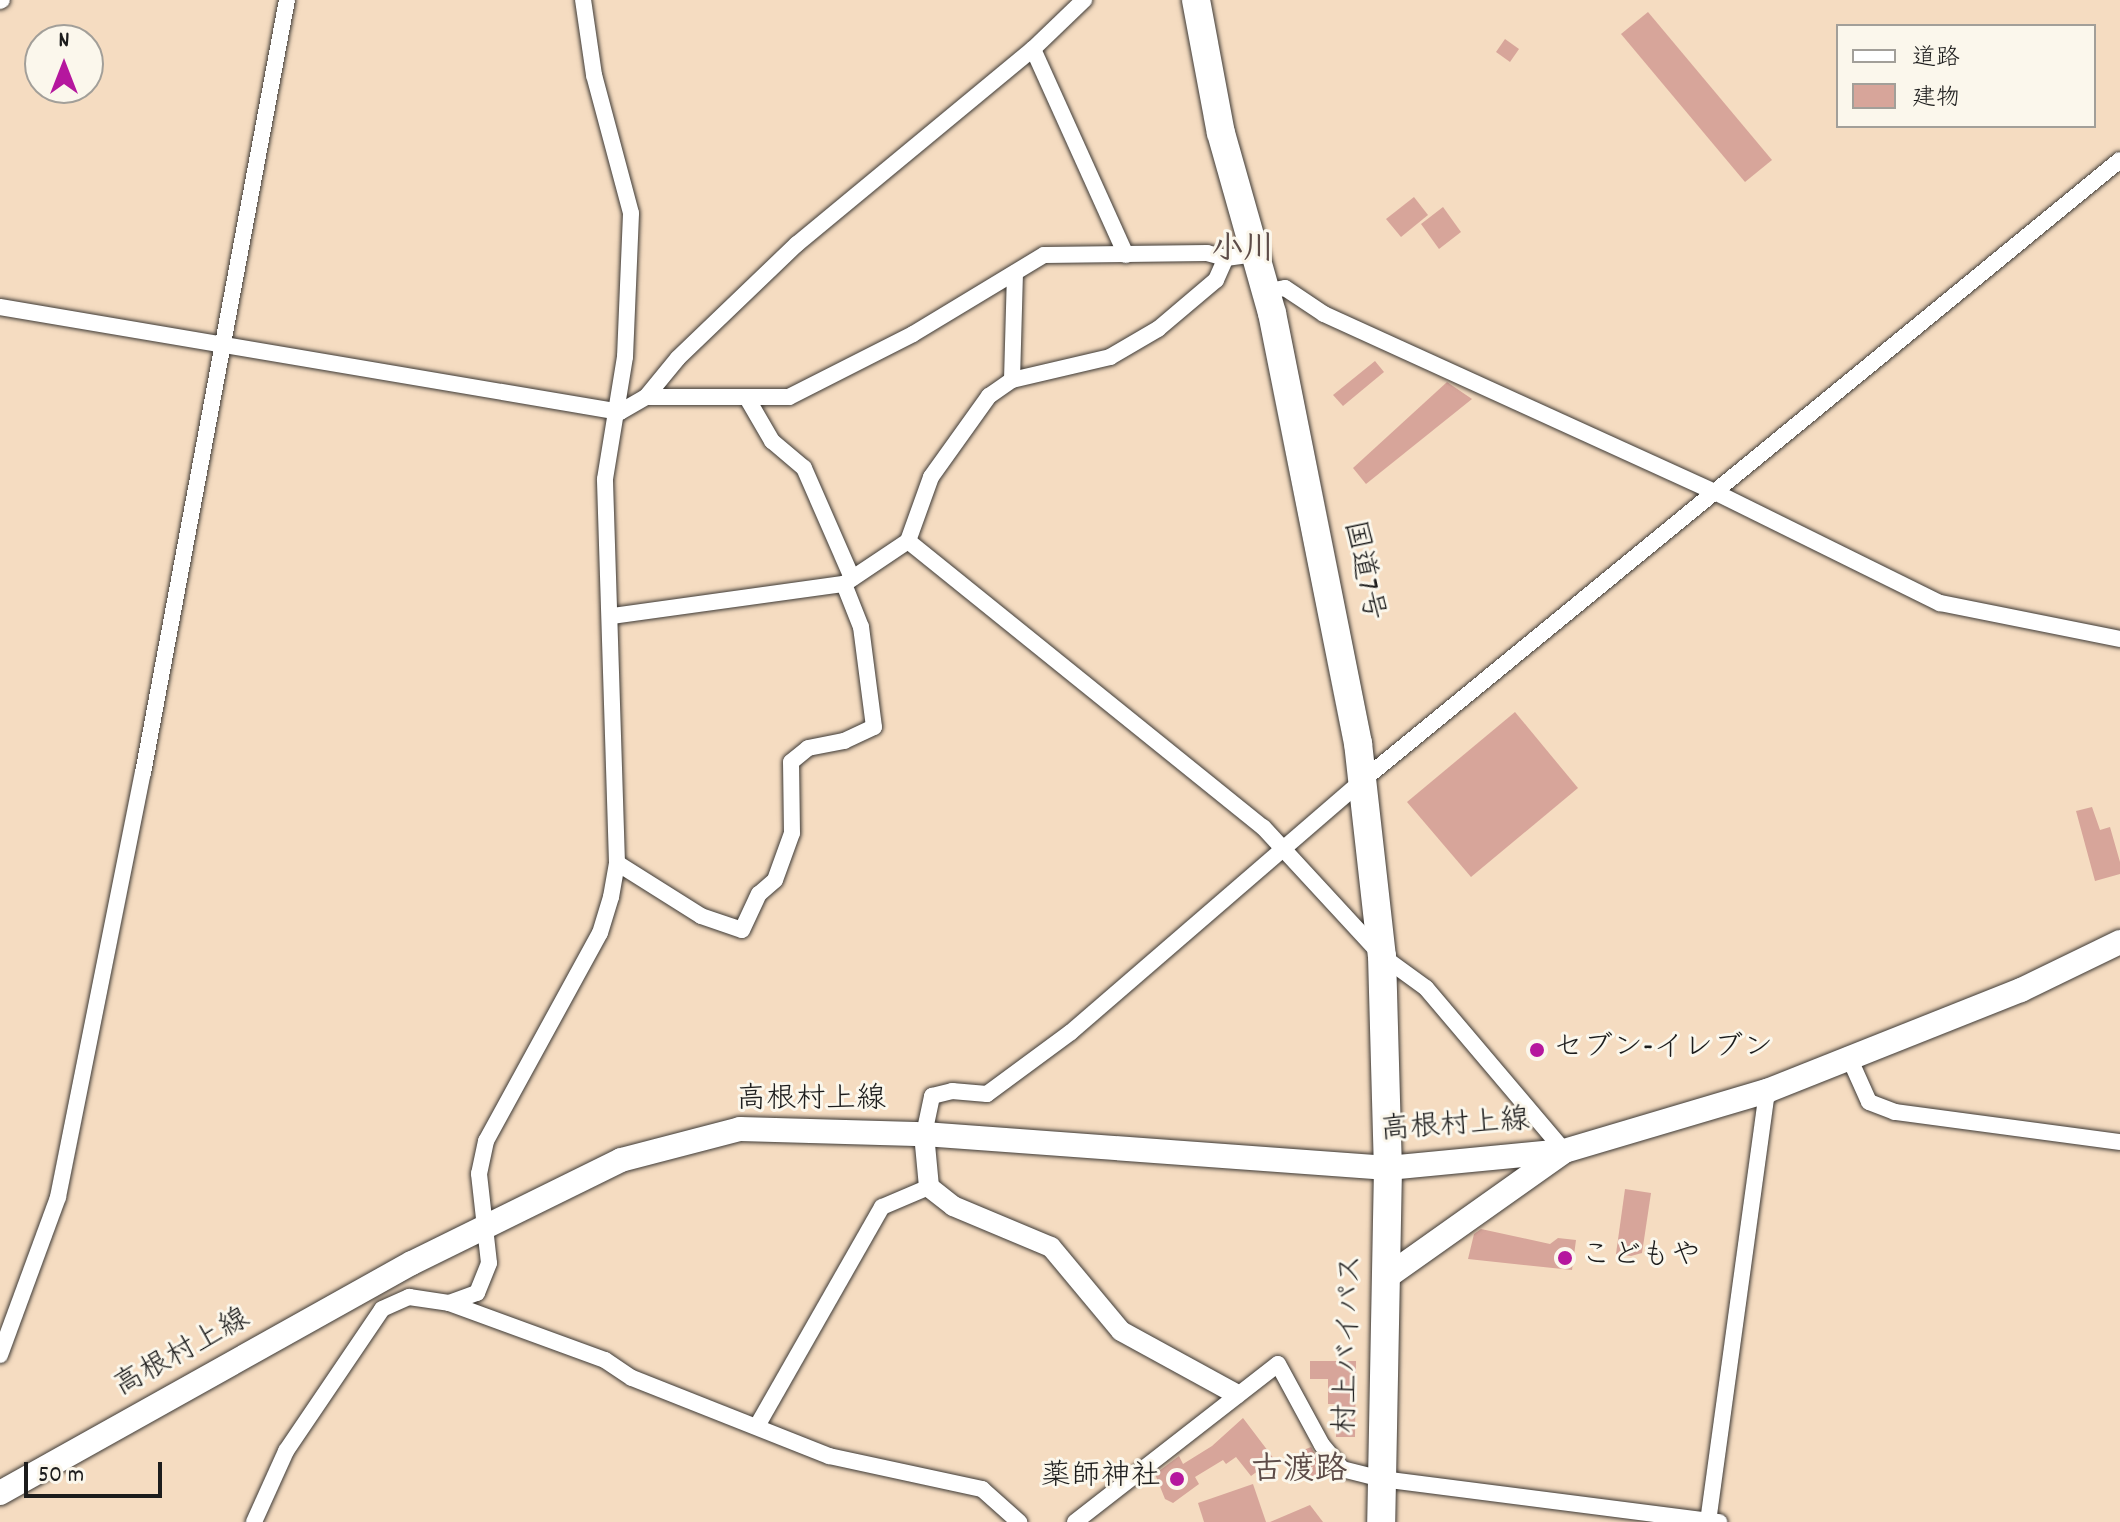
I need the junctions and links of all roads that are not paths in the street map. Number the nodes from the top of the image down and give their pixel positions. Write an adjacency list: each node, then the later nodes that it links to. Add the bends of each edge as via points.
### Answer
1 (287, 0): 13 (street)
2 (583, 0): 17 (street, via 594,75 631,213)
3 (1084, 0): 5 (street)
4 (1196, 0): 7 (highway, 国道7号, via 1221,133)
5 (1033, 49): 8 (street); 15 (street, via 797,244 678,358)
6 (2120, 160): 18 (street)
7 (1255, 254): 9 (street); 11 (highway, 国道7号)
8 (1126, 255): 9 (street, via 1207,253); 10 (street, via 1044,255)
9 (1226, 258): 14 (street, via 1216,280 1158,329 1110,357)
10 (1015, 273): 14 (street); 16 (street, via 789,397)
11 (1264, 292): 18 (street, via 1285,288 1324,314); 23 (highway, 国道7号, via 1344,654)
12 (0, 307): 13 (street)
13 (220, 348): 17 (street); 38 (street, via 143,773 58,1197)
14 (1012, 380): 19 (street, via 989,396 931,477)
15 (646, 397): 16 (street); 17 (street)
16 (747, 398): 20 (street, via 772,441 804,468)
17 (620, 412): 21 (street, via 605,479)
18 (1715, 492): 22 (street, via 1940,603); 23 (street)
19 (908, 541): 20 (street); 24 (street, via 1178,755)
20 (848, 581): 21 (street); 25 (street, via 861,627 874,727 844,741 808,748 791,762 792,833 775,880 759,894 742,930 723,928)
21 (612, 616): 25 (street)
22 (2120, 639)
23 (1363, 780): 24 (street); 27 (highway, 国道7号)
24 (1284, 848): 27 (street); 30 (street, via 1071,1032 987,1094 952,1091 932,1096)
25 (617, 863): 35 (street, via 600,933 486,1141 479,1174)
26 (2120, 942): 28 (main road, 高根村上線, via 2021,990)
27 (1382, 956): 32 (street, via 1426,988); 33 (highway, 国道7号)
28 (1848, 1055): 29 (main road, 高根村上線); 31 (street, via 1869,1102 1895,1112)
29 (1767, 1091): 32 (main road, 高根村上線); 43 (street)
30 (924, 1134): 33 (main road, 高根村上線); 34 (street); 35 (main road, 高根村上線, via 740,1129 621,1160)
31 (2120, 1142)
32 (1564, 1151): 33 (main road, 高根村上線); 36 (main road, 高根村上線)
33 (1388, 1168): 36 (highway, 村上バイパス)
34 (929, 1187): 39 (street, via 953,1206 1051,1247 1121,1331); 40 (street, via 882,1207)
35 (483, 1228): 37 (street, via 489,1263 477,1293); 42 (main road, 高根村上線)
36 (1388, 1276): 41 (highway, 村上バイパス)
37 (449, 1303): 40 (street, via 605,1360 632,1378); 44 (street, via 409,1297 382,1309 286,1451)
38 (0, 1355)
39 (1236, 1394): 41 (street, via 1278,1364 1322,1445 1342,1469); 46 (street)
40 (757, 1426): 45 (street, via 829,1456 982,1489)
41 (1382, 1479): 43 (street); 47 (highway, 村上バイパス)
42 (0, 1493)
43 (1712, 1521)
44 (254, 1522)
45 (1019, 1522)
46 (1075, 1522)
47 (1381, 1522)

